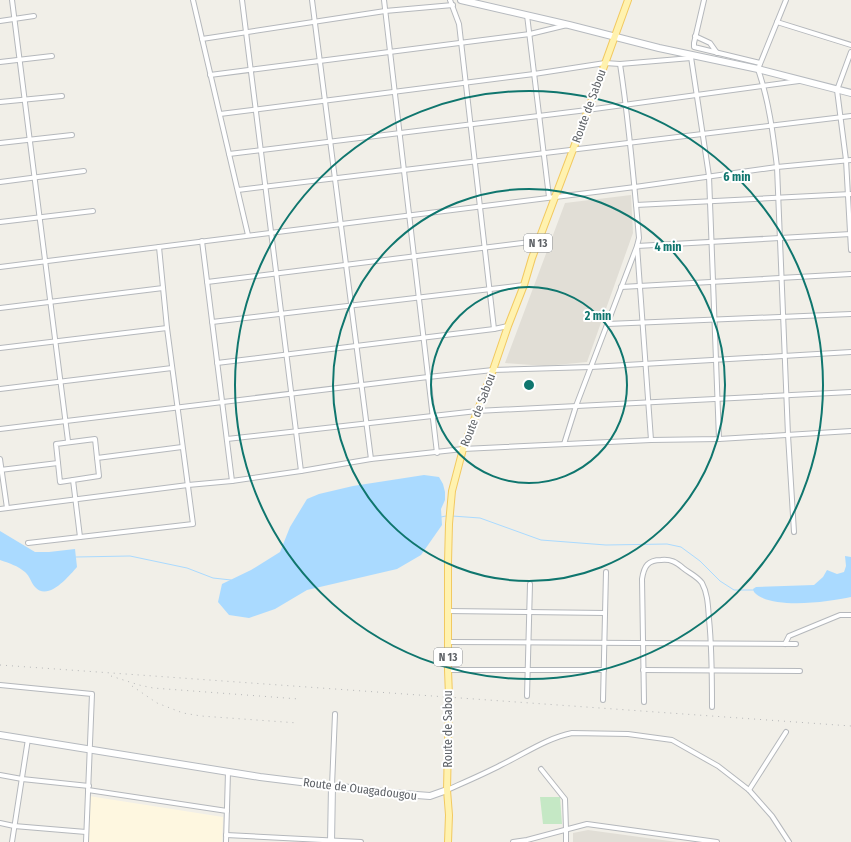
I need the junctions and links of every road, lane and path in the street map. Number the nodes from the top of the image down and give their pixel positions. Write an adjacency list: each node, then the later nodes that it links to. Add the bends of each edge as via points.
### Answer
1 (12, 0): 15 (street)
2 (193, 0): 24 (street)
3 (242, 0): 20 (street)
4 (312, 0): 17 (street)
5 (384, 0): 12 (street)
6 (450, 0): 11 (street)
7 (461, 0): 13 (street)
8 (628, 0): 23 (main road, Route de Sabou / N 13)
9 (704, 0): 22 (street)
10 (786, 0): 18 (street)
11 (453, 5): 12 (street); 25 (street)
12 (385, 11): 17 (street); 27 (street)
13 (527, 15): 19 (street); 21 (street)
14 (34, 16): 15 (street)
15 (14, 19): 16 (street); 32 (street)
16 (0, 21)
17 (315, 22): 20 (street); 33 (street)
18 (777, 22): 26 (street); 37 (street)
19 (569, 25): 21 (street); 23 (street)
20 (246, 32): 24 (street); 38 (street)
21 (530, 34): 25 (street); 39 (street)
22 (695, 36): 29 (street, via 710,43); 29 (street, via 694,47)
23 (615, 37): 31 (street); 35 (main road, Route de Sabou / N 13)
24 (202, 39): 40 (street)
25 (461, 42): 27 (street); 42 (street)
26 (851, 45)
27 (390, 51): 33 (street); 45 (street)
28 (851, 52): 44 (street)
29 (717, 53): 37 (street)
30 (52, 56): 32 (street)
31 (692, 56): 36 (street); 37 (street); 47 (street)
32 (20, 60): 34 (street); 49 (street)
33 (320, 60): 38 (street); 50 (street)
34 (0, 62)
35 (605, 63): 36 (street); 39 (street); 54 (main road, Route de Sabou / N 13)
36 (620, 64): 52 (street)
37 (759, 66): 41 (street); 43 (street)
38 (250, 70): 40 (street); 53 (street)
39 (534, 74): 42 (street); 56 (street)
40 (210, 75): 55 (street)
41 (802, 80): 43 (street); 44 (street)
42 (466, 83): 45 (street); 59 (street)
43 (763, 85): 47 (street); 60 (street)
44 (837, 90): 46 (street); 58 (street)
45 (394, 92): 50 (street); 61 (street)
46 (851, 93)
47 (696, 95): 52 (street); 62 (street)
48 (62, 96): 49 (street)
49 (25, 99): 51 (street); 64 (street)
50 (325, 100): 53 (street); 65 (street)
51 (0, 102)
52 (627, 105): 54 (street); 67 (street)
53 (256, 109): 55 (street); 68 (street)
54 (588, 110): 56 (street); 69 (main road, Route de Sabou / N 13)
55 (220, 114): 71 (street)
56 (539, 116): 59 (street); 70 (street)
57 (851, 116): 58 (street)
58 (840, 118): 60 (street); 72 (street)
59 (470, 124): 61 (street); 74 (street)
60 (772, 126): 62 (street); 75 (street)
61 (399, 133): 65 (street); 77 (street)
62 (702, 134): 67 (street); 78 (street)
63 (72, 135): 64 (street)
64 (30, 140): 66 (street); 79 (street)
65 (331, 142): 68 (street); 80 (street)
66 (0, 143)
67 (630, 143): 69 (street); 83 (street)
68 (261, 150): 71 (street); 82 (street)
69 (572, 150): 70 (street); 86 (main road, Route de Sabou / N 13)
70 (544, 153): 74 (street); 86 (street)
71 (229, 154): 84 (street)
72 (846, 160): 73 (street); 75 (street); 85 (street)
73 (851, 160)
74 (475, 162): 77 (street); 90 (street)
75 (777, 167): 78 (street); 87 (street)
76 (84, 171): 79 (street)
77 (404, 171): 80 (street); 92 (street)
78 (709, 176): 83 (street); 88 (street)
79 (35, 177): 81 (street); 93 (street)
80 (335, 179): 82 (street); 95 (street)
81 (0, 182)
82 (265, 187): 84 (street); 96 (street)
83 (635, 187): 86 (street); 89 (street)
84 (238, 190): 98 (street)
85 (849, 194): 87 (street); 97 (street)
86 (552, 197): 90 (street); 101 (main road, Route de Sabou / N 13)
87 (779, 198): 88 (street); 99 (street)
88 (710, 201): 89 (street); 102 (street)
89 (636, 205): 103 (street, via 639,238)
90 (480, 206): 92 (street); 105 (street)
91 (92, 211): 93 (street)
92 (409, 215): 95 (street); 107 (street)
93 (40, 217): 94 (street); 108 (street)
94 (0, 222)
95 (341, 223): 96 (street); 109 (street)
96 (271, 232): 98 (street); 111 (street)
97 (851, 234): 99 (street); 106 (street)
98 (248, 235): 100 (street)
99 (780, 238): 102 (street); 113 (street)
100 (202, 241): 104 (street); 114 (street)
101 (538, 241): 105 (street); 116 (main road, Route de Sabou / N 13)
102 (712, 242): 103 (street); 115 (street)
103 (637, 246): 117 (street); 118 (street)
104 (159, 247): 108 (street); 119 (street)
105 (485, 248): 107 (street); 120 (street)
106 (851, 250)
107 (414, 256): 109 (street); 121 (street)
108 (46, 261): 110 (street); 122 (street)
109 (346, 265): 111 (street); 123 (street)
110 (0, 267)
111 (276, 273): 114 (street); 125 (street)
112 (851, 274): 113 (street)
113 (782, 278): 115 (street); 127 (street)
114 (207, 282): 129 (street)
115 (713, 282): 117 (street); 128 (street)
116 (524, 285): 120 (street); 132 (main road, Route de Sabou / N 13)
117 (640, 286): 118 (street); 130 (street)
118 (621, 287): 131 (street)
119 (163, 288): 122 (street); 133 (street)
120 (490, 289): 121 (street); 134 (street)
121 (418, 297): 123 (street); 135 (street)
122 (51, 301): 124 (street); 136 (street)
123 (351, 305): 125 (street); 137 (street)
124 (0, 308)
125 (281, 313): 129 (street); 140 (street)
126 (851, 314): 127 (street)
127 (783, 316): 128 (street); 141 (street)
128 (715, 319): 130 (street); 142 (street)
129 (212, 322): 143 (street)
130 (643, 322): 131 (street); 144 (street)
131 (607, 324): 145 (street)
132 (508, 326): 134 (street); 147 (main road, Route de Sabou / N 13)
133 (167, 328): 136 (street); 146 (street)
134 (494, 329): 135 (street)
135 (423, 338): 137 (street); 148 (street)
136 (56, 341): 138 (street); 149 (street)
137 (356, 346): 140 (street); 150 (street)
138 (0, 348)
139 (851, 352): 141 (street)
140 (286, 354): 143 (street); 153 (street)
141 (785, 356): 142 (street); 154 (street)
142 (716, 360): 144 (street); 155 (street)
143 (217, 363): 156 (street)
144 (646, 364): 145 (street); 157 (street)
145 (592, 367): 147 (street); 158 (street)
146 (172, 368): 149 (street); 159 (street)
147 (493, 370): 148 (street); 160 (main road, Route de Sabou / N 13)
148 (428, 376): 150 (street); 161 (street)
149 (61, 382): 151 (street); 162 (street)
150 (362, 385): 153 (street); 163 (street)
151 (0, 389)
152 (851, 392): 154 (street)
153 (291, 393): 156 (street); 165 (street)
154 (786, 395): 155 (street); 167 (street)
155 (718, 399): 157 (street); 169 (street)
156 (222, 401): 159 (street); 168 (street)
157 (649, 402): 158 (street); 170 (street)
158 (576, 406): 160 (street); 172 (street)
159 (177, 407): 162 (street); 173 (street)
160 (477, 411): 161 (street); 174 (main road, Route de Sabou / N 13)
161 (432, 416): 163 (street); 175 (street)
162 (66, 421): 164 (street); 171 (street)
163 (366, 423): 165 (street); 178 (street)
164 (0, 428)
165 (296, 431): 168 (street); 181 (street)
166 (851, 431): 167 (street)
167 (788, 435): 169 (street); 188 (street)
168 (226, 439): 183 (street)
169 (719, 439): 170 (street)
170 (652, 440): 172 (street)
171 (68, 441): 176 (street, via 96,439); 179 (street, via 56,444)
172 (564, 444): 174 (street)
173 (182, 447): 176 (street); 184 (street)
174 (463, 449): 175 (street); 193 (main road, Route de Sabou / N 13, via 455,477 448,524)
175 (437, 453): 178 (street)
176 (97, 458): 182 (street, via 99,476)
177 (0, 459): 180 (street)
178 (371, 459): 181 (street)
179 (58, 463): 180 (street); 182 (street, via 60,482)
180 (1, 469): 186 (street)
181 (301, 471): 183 (street)
182 (73, 480): 185 (street)
183 (232, 480): 184 (street)
184 (188, 485): 185 (street); 189 (street, via 193,524)
185 (75, 499): 186 (street); 189 (street)
186 (6, 508): 187 (street)
187 (0, 509)
188 (794, 532)
189 (80, 537): 190 (street)
190 (28, 543)
191 (606, 572): 195 (street)
192 (530, 584): 194 (street)
193 (447, 611): 194 (street); 197 (main road, Route de Sabou / N 13)
194 (529, 612): 195 (street); 198 (street)
195 (605, 613): 199 (street)
196 (851, 615): 202 (street, via 840,615 789,636)
197 (448, 642): 198 (street); 204 (main road, Route de Sabou / N 13)
198 (528, 643): 199 (street); 205 (street)
199 (604, 643): 200 (street); 206 (street)
200 (643, 643): 201 (street); 201 (street, via 641,582 650,562 665,559 678,564 698,578 702,584 707,599); 207 (street)
201 (711, 644): 202 (street); 208 (street)
202 (785, 644): 203 (street)
203 (796, 644)
204 (448, 670): 205 (street); 226 (main road, Route de Sabou / N 13)
205 (528, 670): 206 (street); 211 (street)
206 (604, 670): 212 (street)
207 (643, 670): 208 (street); 213 (street)
208 (712, 670): 209 (street); 214 (street)
209 (800, 671)
210 (0, 685): 219 (street, via 92,694)
211 (527, 696)
212 (603, 700)
213 (644, 702)
214 (712, 707)
215 (335, 714): 224 (street)
216 (786, 732): 227 (street)
217 (0, 735): 218 (street, Route de Ouagadougou)
218 (28, 739): 219 (street, Route de Ouagadougou); 223 (street)
219 (91, 750): 221 (street, Route de Ouagadougou); 225 (street)
220 (541, 769): 231 (street, via 565,799)
221 (228, 772): 224 (street, Route de Ouagadougou); 228 (street)
222 (0, 775): 223 (street)
223 (22, 779): 225 (street); 230 (street)
224 (332, 786): 226 (street, Route de Ouagadougou, via 421,796); 237 (street)
225 (88, 788): 228 (street); 232 (street)
226 (447, 790): 227 (street, Route de Ouagadougou, via 552,739 572,733 628,734 672,740 718,766); 239 (main road, Route de Sabou / N 13)
227 (749, 790): 243 (street, Route de Ouagadougou, via 772,816)
228 (227, 811): 233 (street)
229 (0, 823): 230 (street)
230 (14, 826): 232 (street); 234 (street)
231 (566, 830): 240 (street); 241 (street); 242 (street, via 587,824)
232 (86, 832): 235 (street)
233 (226, 835): 236 (street); 237 (street)
234 (12, 842)
235 (86, 842)
236 (226, 842)
237 (331, 842): 238 (street)
238 (361, 842)
239 (448, 842)
240 (514, 842)
241 (566, 842)
242 (717, 842)
243 (789, 842)

